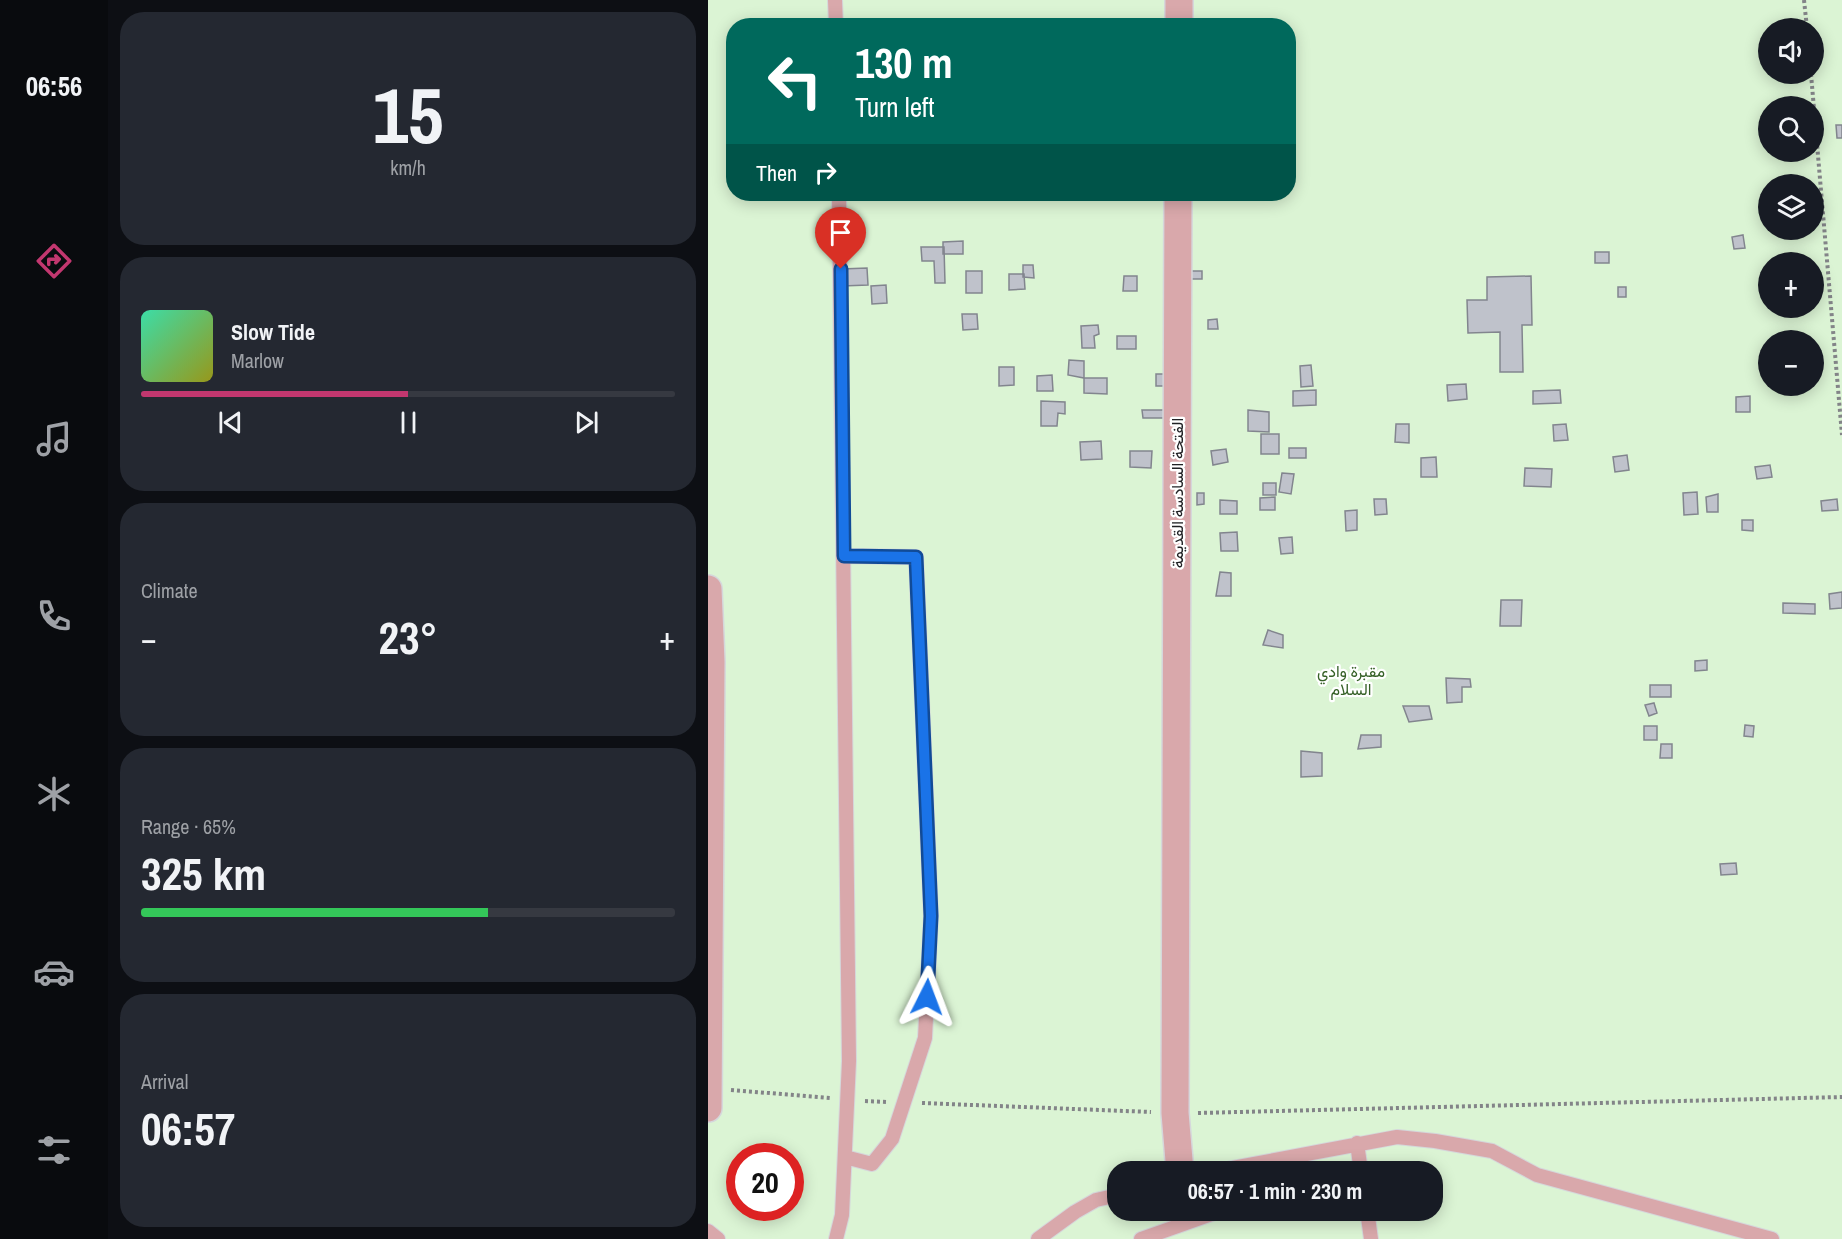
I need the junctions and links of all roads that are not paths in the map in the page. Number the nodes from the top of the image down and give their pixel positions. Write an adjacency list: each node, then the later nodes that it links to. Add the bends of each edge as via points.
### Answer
1 (835, 0): 3 (lane)
2 (1179, 0): 4 (street)
3 (836, 18)
4 (1179, 18)
5 (839, 201): 7 (lane)
6 (1178, 201): 12 (street, الفتحة السادسة القديمة, via 1175,1113)
7 (844, 556): 11 (lane, via 849,1061); 11 (lane, via 916,557 931,916 925,1038 892,1139 872,1164)
8 (708, 589): 9 (street)
9 (709, 1098)
10 (1357, 1143): 13 (lane); 14 (lane); 24 (lane, via 1397,1137 1492,1151 1537,1175)
11 (845, 1157): 20 (lane, via 842,1215)
12 (1179, 1161)
13 (1266, 1161)
14 (1359, 1161)
15 (1107, 1198): 21 (lane, via 1075,1212)
16 (1191, 1221): 22 (lane)
17 (1369, 1221): 23 (lane)
18 (708, 1231): 19 (lane)
19 (718, 1239)
20 (836, 1239)
21 (1038, 1239)
22 (1141, 1239)
23 (1371, 1239)
24 (1772, 1239)

